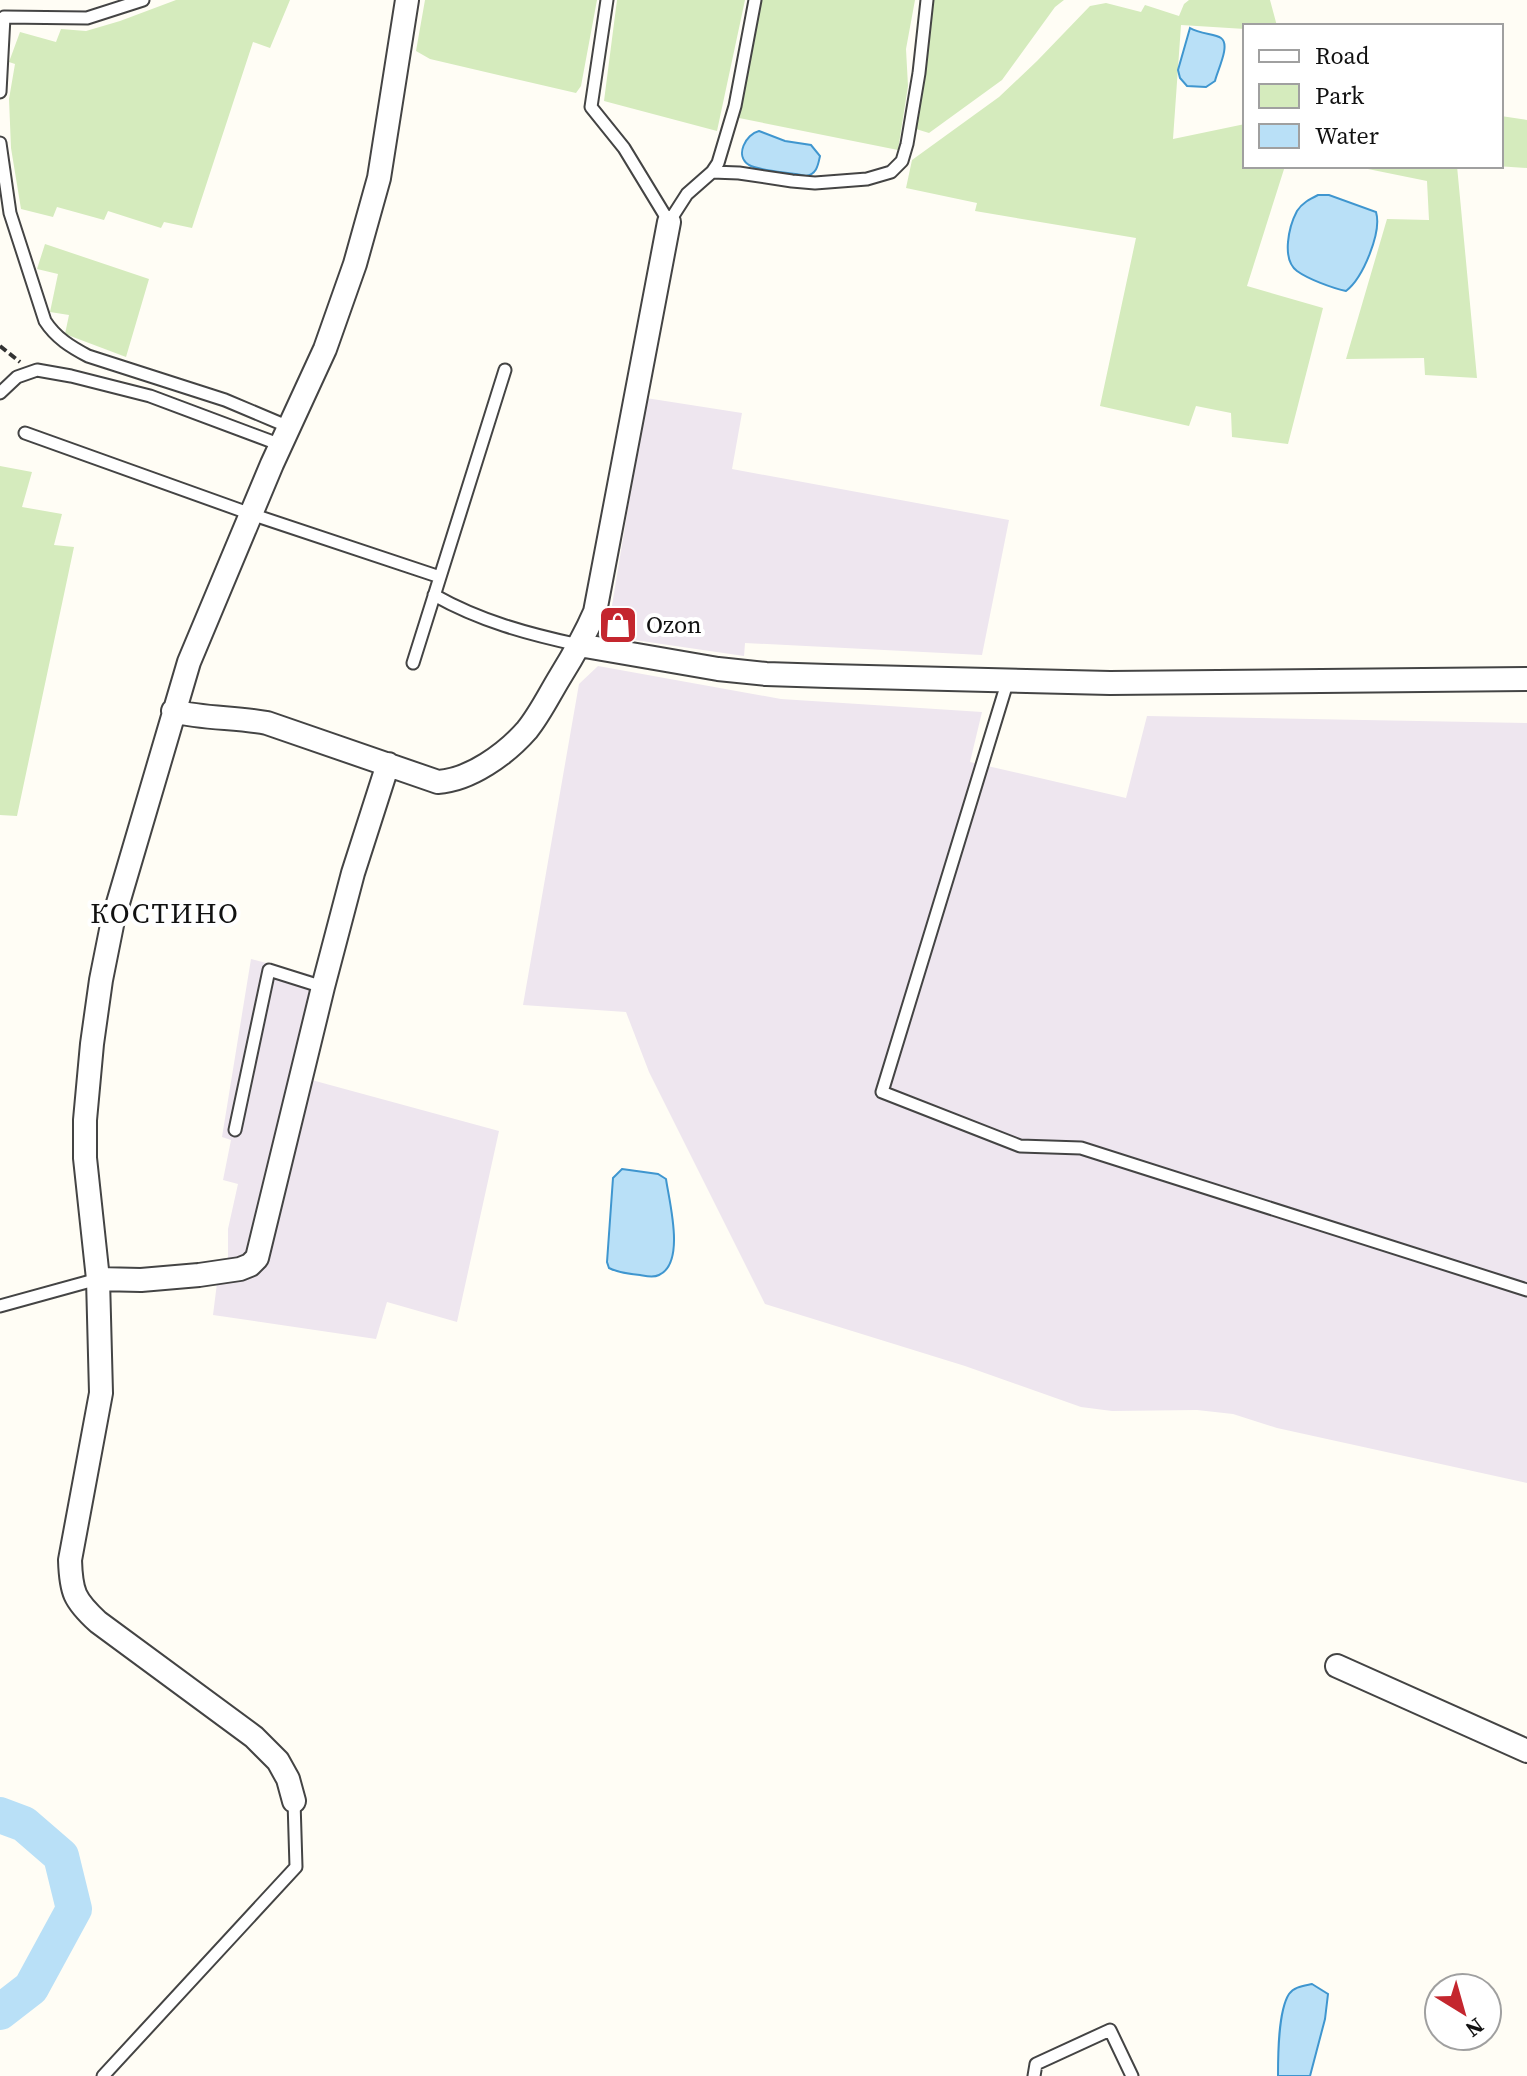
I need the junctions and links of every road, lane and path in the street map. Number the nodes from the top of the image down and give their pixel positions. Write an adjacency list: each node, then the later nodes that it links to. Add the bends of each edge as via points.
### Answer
1 (143, 0): 6 (lane, via 87,18 4,17)
2 (407, 0): 13 (street, via 370,213 325,349)
3 (607, 0): 9 (lane, via 591,107 624,148)
4 (755, 0): 8 (lane, via 735,106)
5 (927, 0): 8 (lane, via 907,144 902,161 891,172 815,183)
6 (0, 92)
7 (0, 143): 13 (lane, via 10,213 52,332 88,356 225,400)
8 (712, 172): 9 (lane, via 687,194)
9 (669, 222): 17 (street, via 597,602)
10 (505, 370): 15 (lane)
11 (0, 393): 13 (lane, via 17,377 37,370)
12 (25, 433): 14 (lane)
13 (285, 436): 14 (street)
14 (251, 514): 15 (lane); 21 (street)
15 (440, 577): 16 (lane)
16 (434, 595): 17 (lane, via 496,624); 18 (lane)
17 (579, 645): 20 (street, via 766,674); 22 (street, via 527,729 484,764 438,782)
18 (413, 663)
19 (1527, 679): 20 (street)
20 (1008, 680): 26 (lane, via 882,1092 1020,1146 1081,1148)
21 (173, 711): 22 (street, via 267,723); 25 (street, via 113,920 92,1044 85,1158)
22 (388, 764): 23 (street)
23 (323, 987): 24 (lane, via 269,970); 25 (street, via 257,1258 240,1269 199,1275)
24 (235, 1130)
25 (98, 1279): 27 (lane); 30 (street, via 101,1393 70,1560 75,1596 98,1622 254,1737 278,1761)
26 (1527, 1290)
27 (0, 1306)
28 (1337, 1666): 29 (street)
29 (1527, 1751)
30 (294, 1801): 31 (lane, via 296,1867)
31 (103, 2076)
32 (1034, 2076): 33 (lane, via 1036,2064 1110,2030)
33 (1132, 2076)

